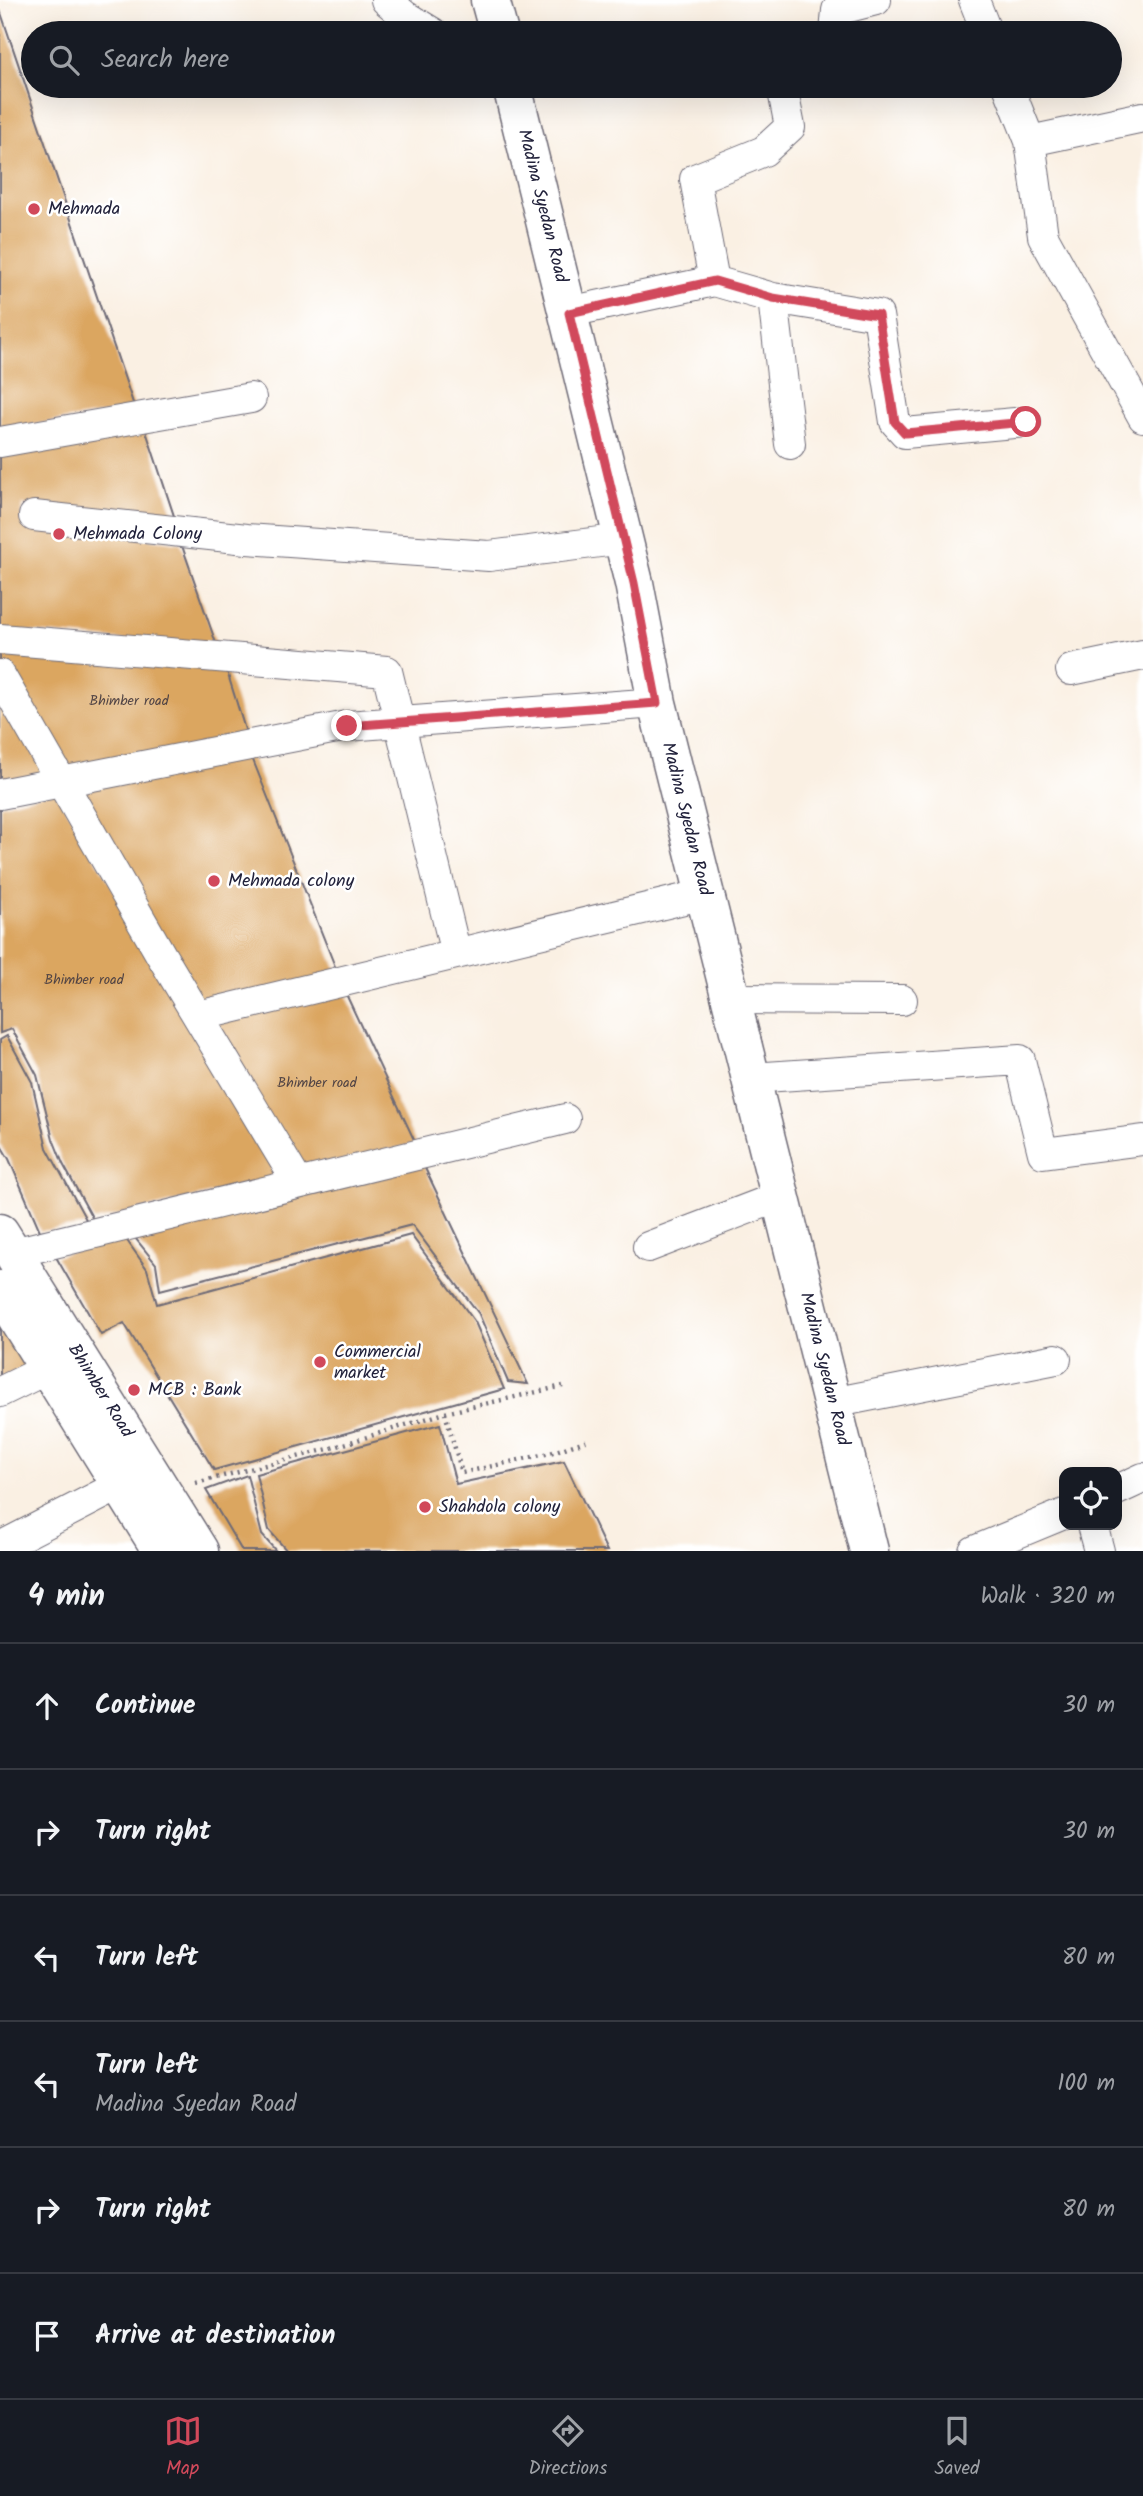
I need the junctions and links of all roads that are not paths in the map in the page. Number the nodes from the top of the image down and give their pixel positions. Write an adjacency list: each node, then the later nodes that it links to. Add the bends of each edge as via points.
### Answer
1 (386, 0): 5 (street)
2 (490, 0): 6 (main road)
3 (876, 0): 7 (street, via 837,10)
4 (974, 0): 8 (street)
5 (413, 21)
6 (496, 21)
7 (836, 21)
8 (983, 21)
9 (515, 98): 16 (main road, Madina Syedan Road)
10 (784, 98): 14 (street, via 790,127 764,151 695,179)
11 (1014, 98): 13 (street)
12 (1143, 117): 13 (street)
13 (1030, 141): 18 (street, via 1043,236)
14 (715, 281): 15 (street); 16 (street)
15 (773, 298): 19 (street, via 878,315 895,422 905,433); 21 (street)
16 (569, 313): 23 (main road, Madina Syedan Road)
17 (251, 398): 20 (street)
18 (1143, 417)
19 (1026, 422)
20 (0, 442)
21 (790, 444)
22 (34, 516): 23 (street, via 247,540 489,556)
23 (624, 539): 28 (main road, Madina Syedan Road)
24 (0, 639): 29 (street, via 387,671)
25 (1143, 655): 26 (street)
26 (1070, 670)
27 (0, 675): 30 (street)
28 (657, 703): 29 (street); 32 (main road, Madina Syedan Road)
29 (398, 722): 30 (street, via 347,726); 33 (street)
30 (62, 782): 31 (street); 36 (street)
31 (0, 794)
32 (705, 894): 33 (street); 34 (main road, Madina Syedan Road)
33 (456, 954): 36 (street)
34 (732, 999): 35 (street); 37 (main road, Madina Syedan Road)
35 (902, 1000)
36 (198, 1016): 40 (street)
37 (751, 1077): 39 (street, via 1020,1060 1043,1153); 41 (main road, Madina Syedan Road)
38 (565, 1119): 40 (street)
39 (1143, 1140)
40 (298, 1183): 42 (street)
41 (781, 1196): 43 (street); 48 (main road, Madina Syedan Road)
42 (6, 1243): 56 (main road, Bhimber Road)
43 (648, 1247)
44 (0, 1290): 46 (main road, Bhimber Road)
45 (1056, 1359): 48 (street)
46 (49, 1368): 47 (street); 50 (main road, Bhimber Road)
47 (0, 1392)
48 (832, 1403): 57 (main road, Madina Syedan Road)
49 (1143, 1478): 51 (street)
50 (122, 1484): 54 (street); 55 (main road, Bhimber Road)
51 (1122, 1488)
52 (1059, 1516): 58 (street)
53 (1093, 1530): 59 (street)
54 (0, 1547)
55 (162, 1551)
56 (199, 1551)
57 (869, 1551)
58 (974, 1551)
59 (1099, 1551)

